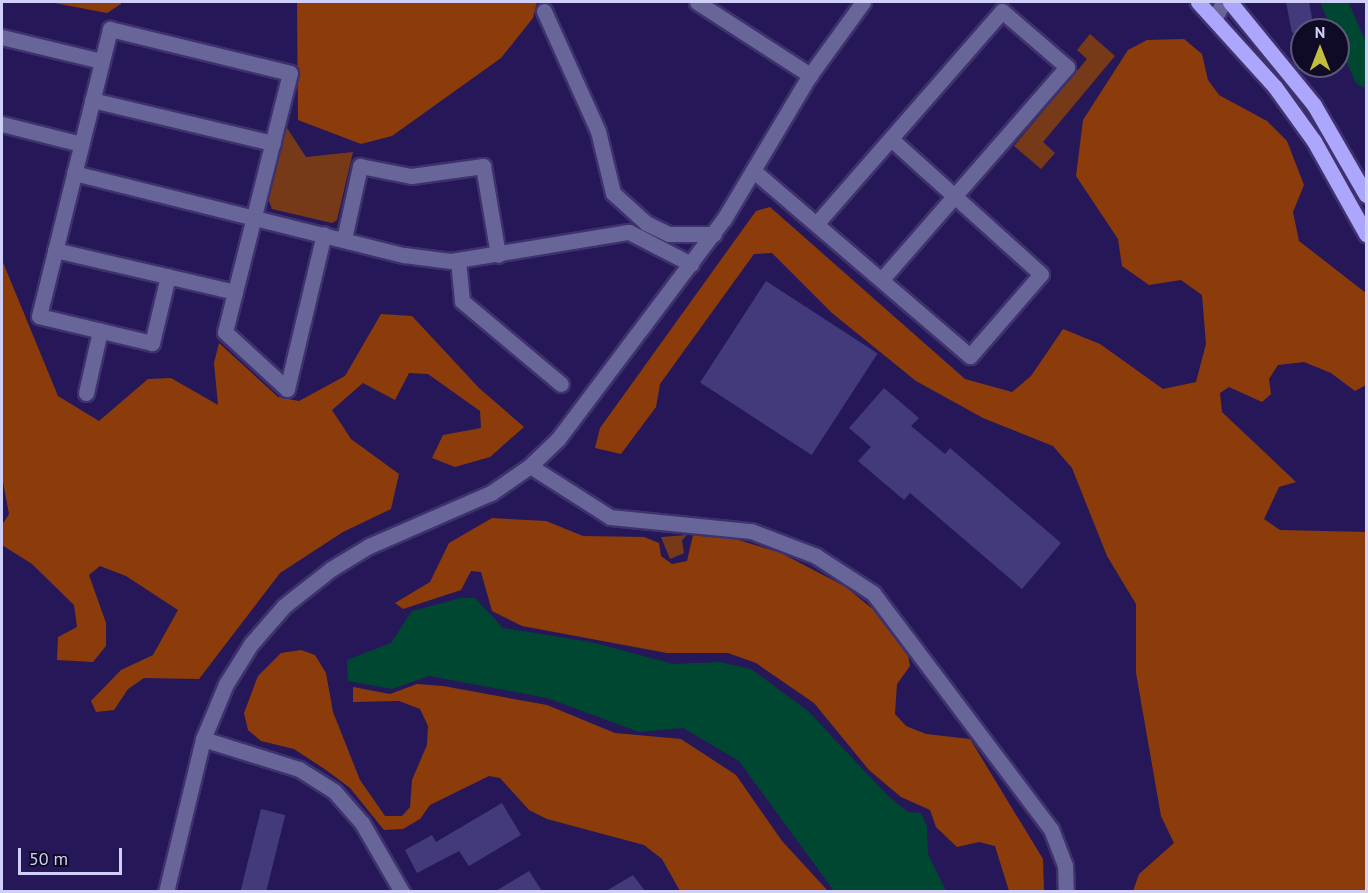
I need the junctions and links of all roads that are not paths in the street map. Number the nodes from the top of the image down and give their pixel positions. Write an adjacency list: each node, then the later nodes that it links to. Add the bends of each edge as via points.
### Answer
1 (697, 2): 10 (street)
2 (863, 2): 10 (street)
3 (1198, 2): 7 (main road)
4 (1223, 2): 7 (street)
5 (1230, 2): 18 (main road, via 1279,56 1314,105)
6 (544, 12): 23 (street, via 598,131 613,193 646,223 669,234)
7 (1215, 18): 24 (main road, via 1275,87 1314,141)
8 (2, 37): 9 (street)
9 (101, 62): 11 (street); 14 (street, via 110,29 290,73)
10 (810, 75): 16 (street)
11 (92, 100): 14 (street); 15 (street)
12 (2, 124): 15 (street)
13 (891, 139): 19 (street); 19 (street, via 1002,11 1067,66); 21 (street)
14 (273, 143): 20 (street)
15 (81, 144): 17 (street)
16 (755, 172): 21 (street); 23 (street)
17 (74, 173): 20 (street); 26 (street)
18 (1366, 195)
19 (954, 196): 31 (street); 31 (street, via 1041,274 970,356)
20 (255, 217): 22 (street); 32 (street)
21 (817, 223): 31 (street)
22 (324, 234): 25 (street); 32 (street, via 287,389 225,332)
23 (714, 234): 29 (street)
24 (1366, 234)
25 (344, 239): 27 (street, via 360,166 411,176 483,166); 28 (street, via 404,255)
26 (55, 250): 30 (street); 33 (street, via 39,316)
27 (498, 255): 28 (street); 29 (street, via 629,232)
28 (458, 260): 34 (street, via 462,301)
29 (691, 264): 36 (street, via 579,416)
30 (168, 276): 32 (street); 33 (street, via 152,343)
31 (882, 279)
32 (235, 292)
33 (100, 331): 35 (street)
34 (561, 384)
35 (86, 393)
36 (530, 466): 37 (street, via 456,511 352,556 304,589 265,628 226,684); 40 (street, via 610,517 751,531 816,556 857,580 892,613 1052,829 1065,865)
37 (203, 740): 38 (street); 39 (street, via 299,769 334,791 362,823)
38 (165, 891)
39 (402, 891)
40 (1066, 891)

